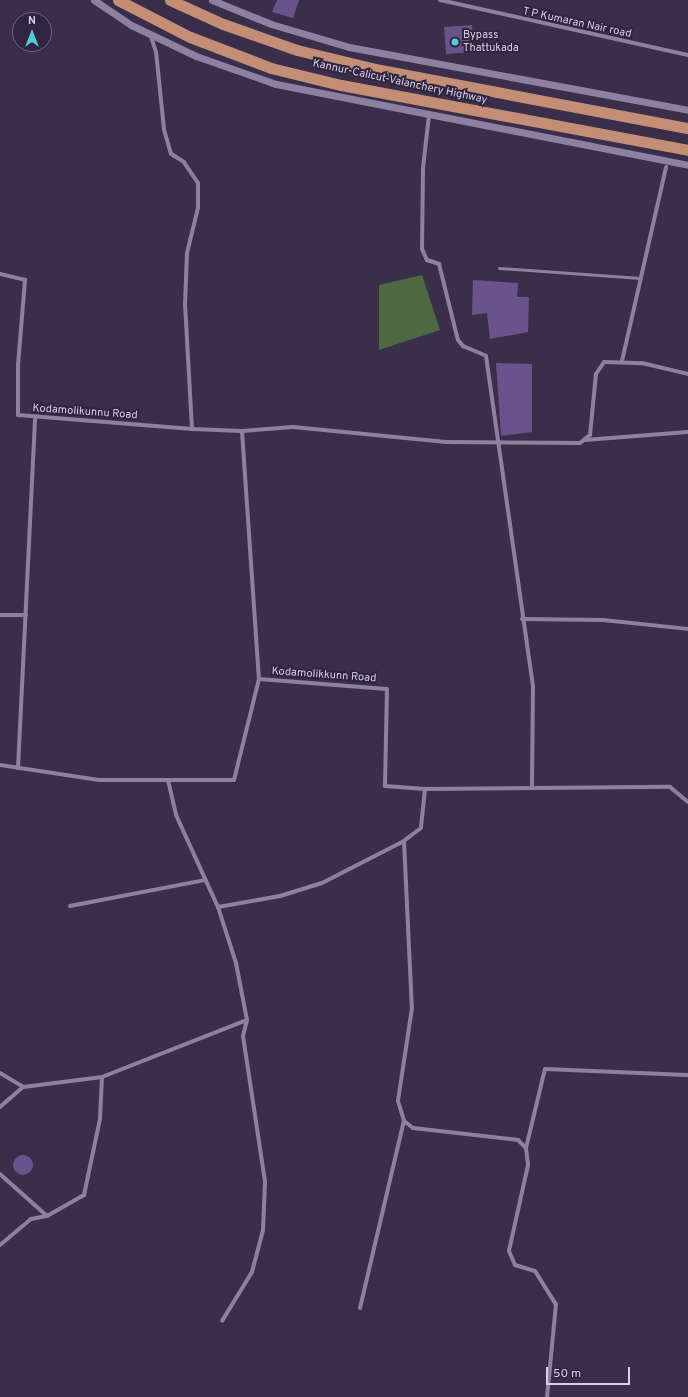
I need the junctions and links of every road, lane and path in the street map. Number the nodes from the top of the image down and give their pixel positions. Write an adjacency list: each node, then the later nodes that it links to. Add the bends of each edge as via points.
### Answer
1 (94, 0): 6 (street)
2 (118, 0): 11 (highway, Kannur-Calicut-Valanchery Highway, via 190,38 271,68 341,85)
3 (170, 0): 10 (highway, Kannur-Calicut-Valanchery Highway, via 223,24 297,50 368,68)
4 (212, 0): 8 (street, via 271,24 349,47)
5 (440, 0): 7 (street, T P Kumaran Nair road)
6 (150, 34): 9 (street, via 196,56 276,84); 20 (street, via 156,52 164,129 171,154 184,162 198,183 198,208 187,253 185,305 186,364 192,406)
7 (688, 55)
8 (688, 110)
9 (429, 115): 12 (street); 24 (street, via 423,162 422,249 427,260 439,264 458,340 463,346 486,356)
10 (688, 128)
11 (688, 150)
12 (688, 166)
13 (666, 167): 16 (street)
14 (499, 268): 16 (lane)
15 (0, 274): 19 (street, Kodamolikunnu Road, via 25,280 18,366 18,415)
16 (641, 278): 17 (street)
17 (622, 361): 18 (street); 23 (street, via 604,362 596,374 590,435)
18 (688, 374)
19 (35, 418): 20 (street, Kodamolikunnu Road); 26 (street)
20 (192, 429): 21 (street)
21 (242, 431): 24 (street, via 293,427 446,442); 29 (street, Kodamolikkunn Road)
22 (688, 432): 23 (street)
23 (584, 440): 24 (street, via 580,444)
24 (496, 444): 27 (street)
25 (0, 615): 26 (street)
26 (26, 615): 31 (street)
27 (522, 619): 28 (street, via 603,620); 33 (street, via 533,687)
28 (688, 629)
29 (259, 679): 32 (street, via 234,780); 34 (street, Kodamolikkunn Road, via 387,689 385,786)
30 (0, 765): 31 (street)
31 (18, 768): 32 (street, via 99,780)
32 (168, 780): 37 (street, via 176,815)
33 (532, 787): 34 (street); 35 (street, via 670,787)
34 (425, 789): 36 (street, via 421,828)
35 (688, 802)
36 (404, 841): 39 (street, via 322,883 280,896); 46 (street, via 412,1008 398,1101)
37 (205, 880): 38 (street); 39 (street)
38 (70, 906)
39 (218, 907): 40 (street, via 236,963)
40 (247, 1020): 43 (street); 52 (street, via 243,1036 265,1182 263,1230 252,1272)
41 (0, 1074): 44 (street)
42 (687, 1075): 47 (street, via 545,1069)
43 (102, 1077): 44 (street); 49 (street, via 100,1119 84,1195)
44 (23, 1087): 45 (street)
45 (0, 1107)
46 (404, 1121): 47 (street, via 413,1128 518,1140); 51 (street)
47 (526, 1148): 53 (street, via 528,1165 509,1251 515,1265 534,1271 556,1304)
48 (0, 1174): 49 (street)
49 (47, 1216): 50 (street, via 31,1220)
50 (0, 1245)
51 (360, 1308)
52 (222, 1321)
53 (547, 1397)

